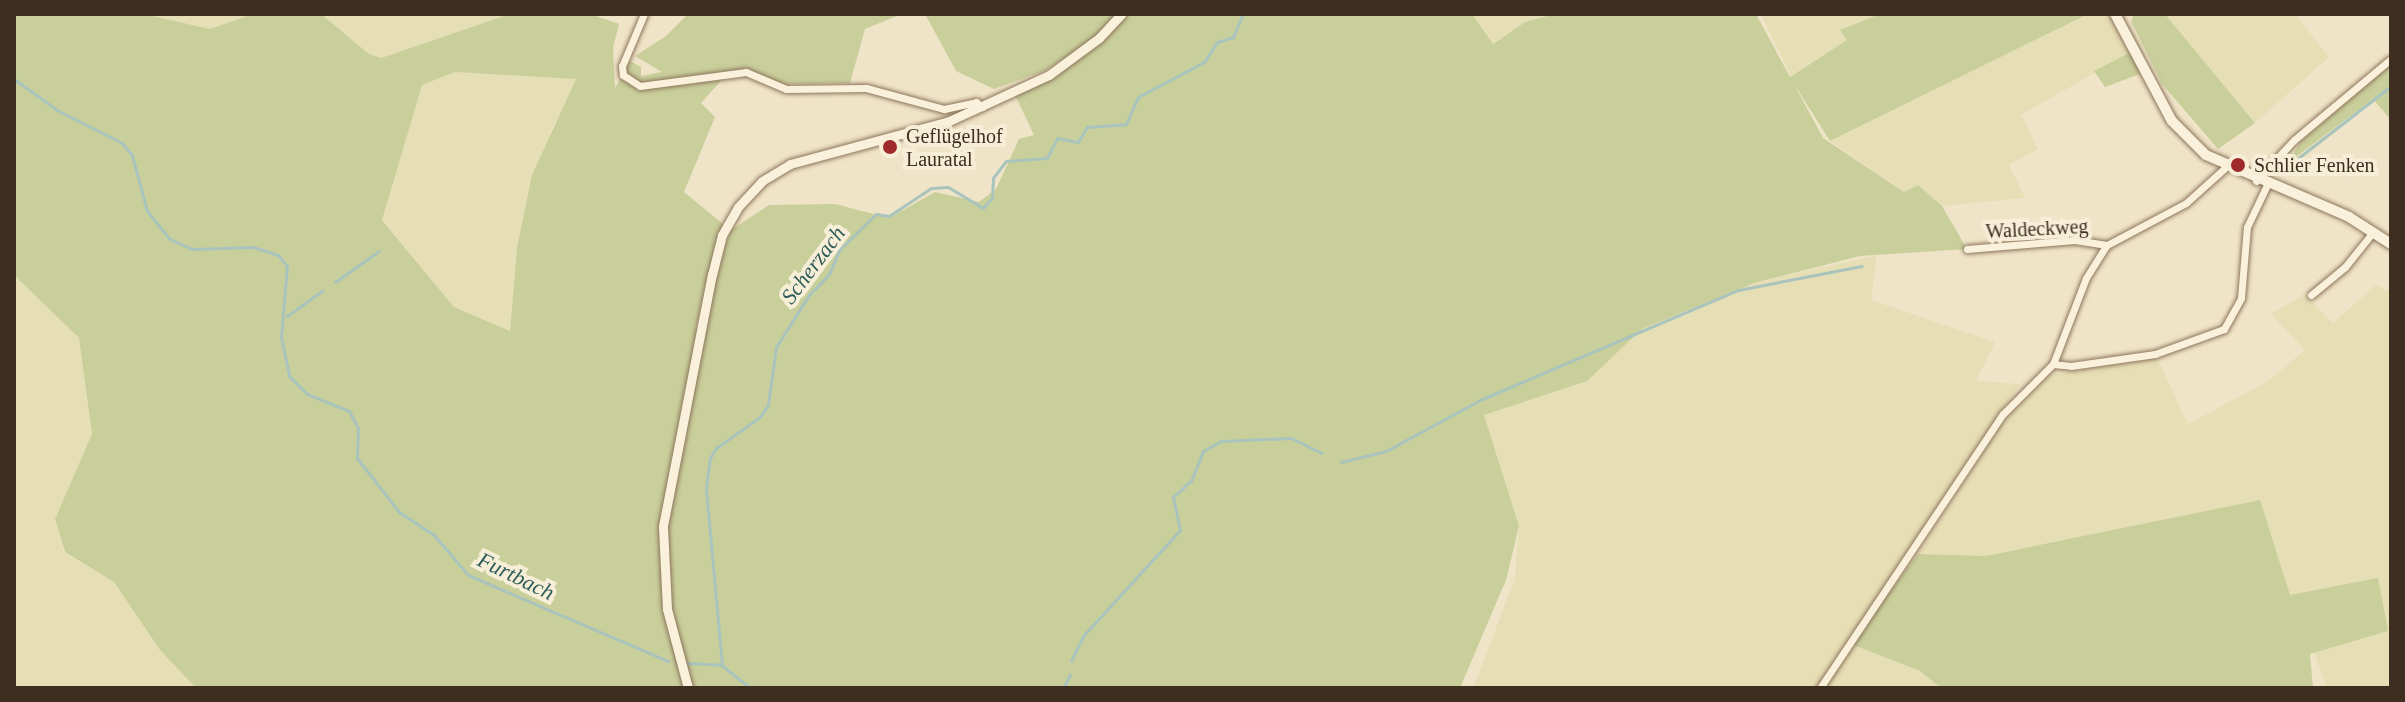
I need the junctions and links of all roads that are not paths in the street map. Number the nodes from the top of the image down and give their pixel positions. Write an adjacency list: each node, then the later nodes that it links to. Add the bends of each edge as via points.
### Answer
1 (644, 14): 5 (street, via 622,66 623,75 640,86 746,72 786,89 866,88 944,109 976,102)
2 (1121, 14): 5 (street, via 1073,60)
3 (2116, 16): 6 (main road, via 2172,121)
4 (2391, 59): 7 (street, via 2294,140)
5 (982, 107): 14 (street, via 949,121 790,164 752,191 722,235 676,440 663,526 667,609)
6 (2226, 167): 7 (main road); 10 (street, via 2186,203)
7 (2262, 183): 8 (main road); 13 (street, via 2247,227 2241,298 2224,329 2155,354)
8 (2373, 232): 9 (main road); 12 (street, via 2345,267)
9 (2390, 242)
10 (2107, 245): 11 (street, Waldeckweg, via 2075,240); 13 (street, via 2086,278)
11 (1967, 249)
12 (2311, 295)
13 (2053, 364): 15 (street, via 2028,384)
14 (688, 688)
15 (1820, 688)

